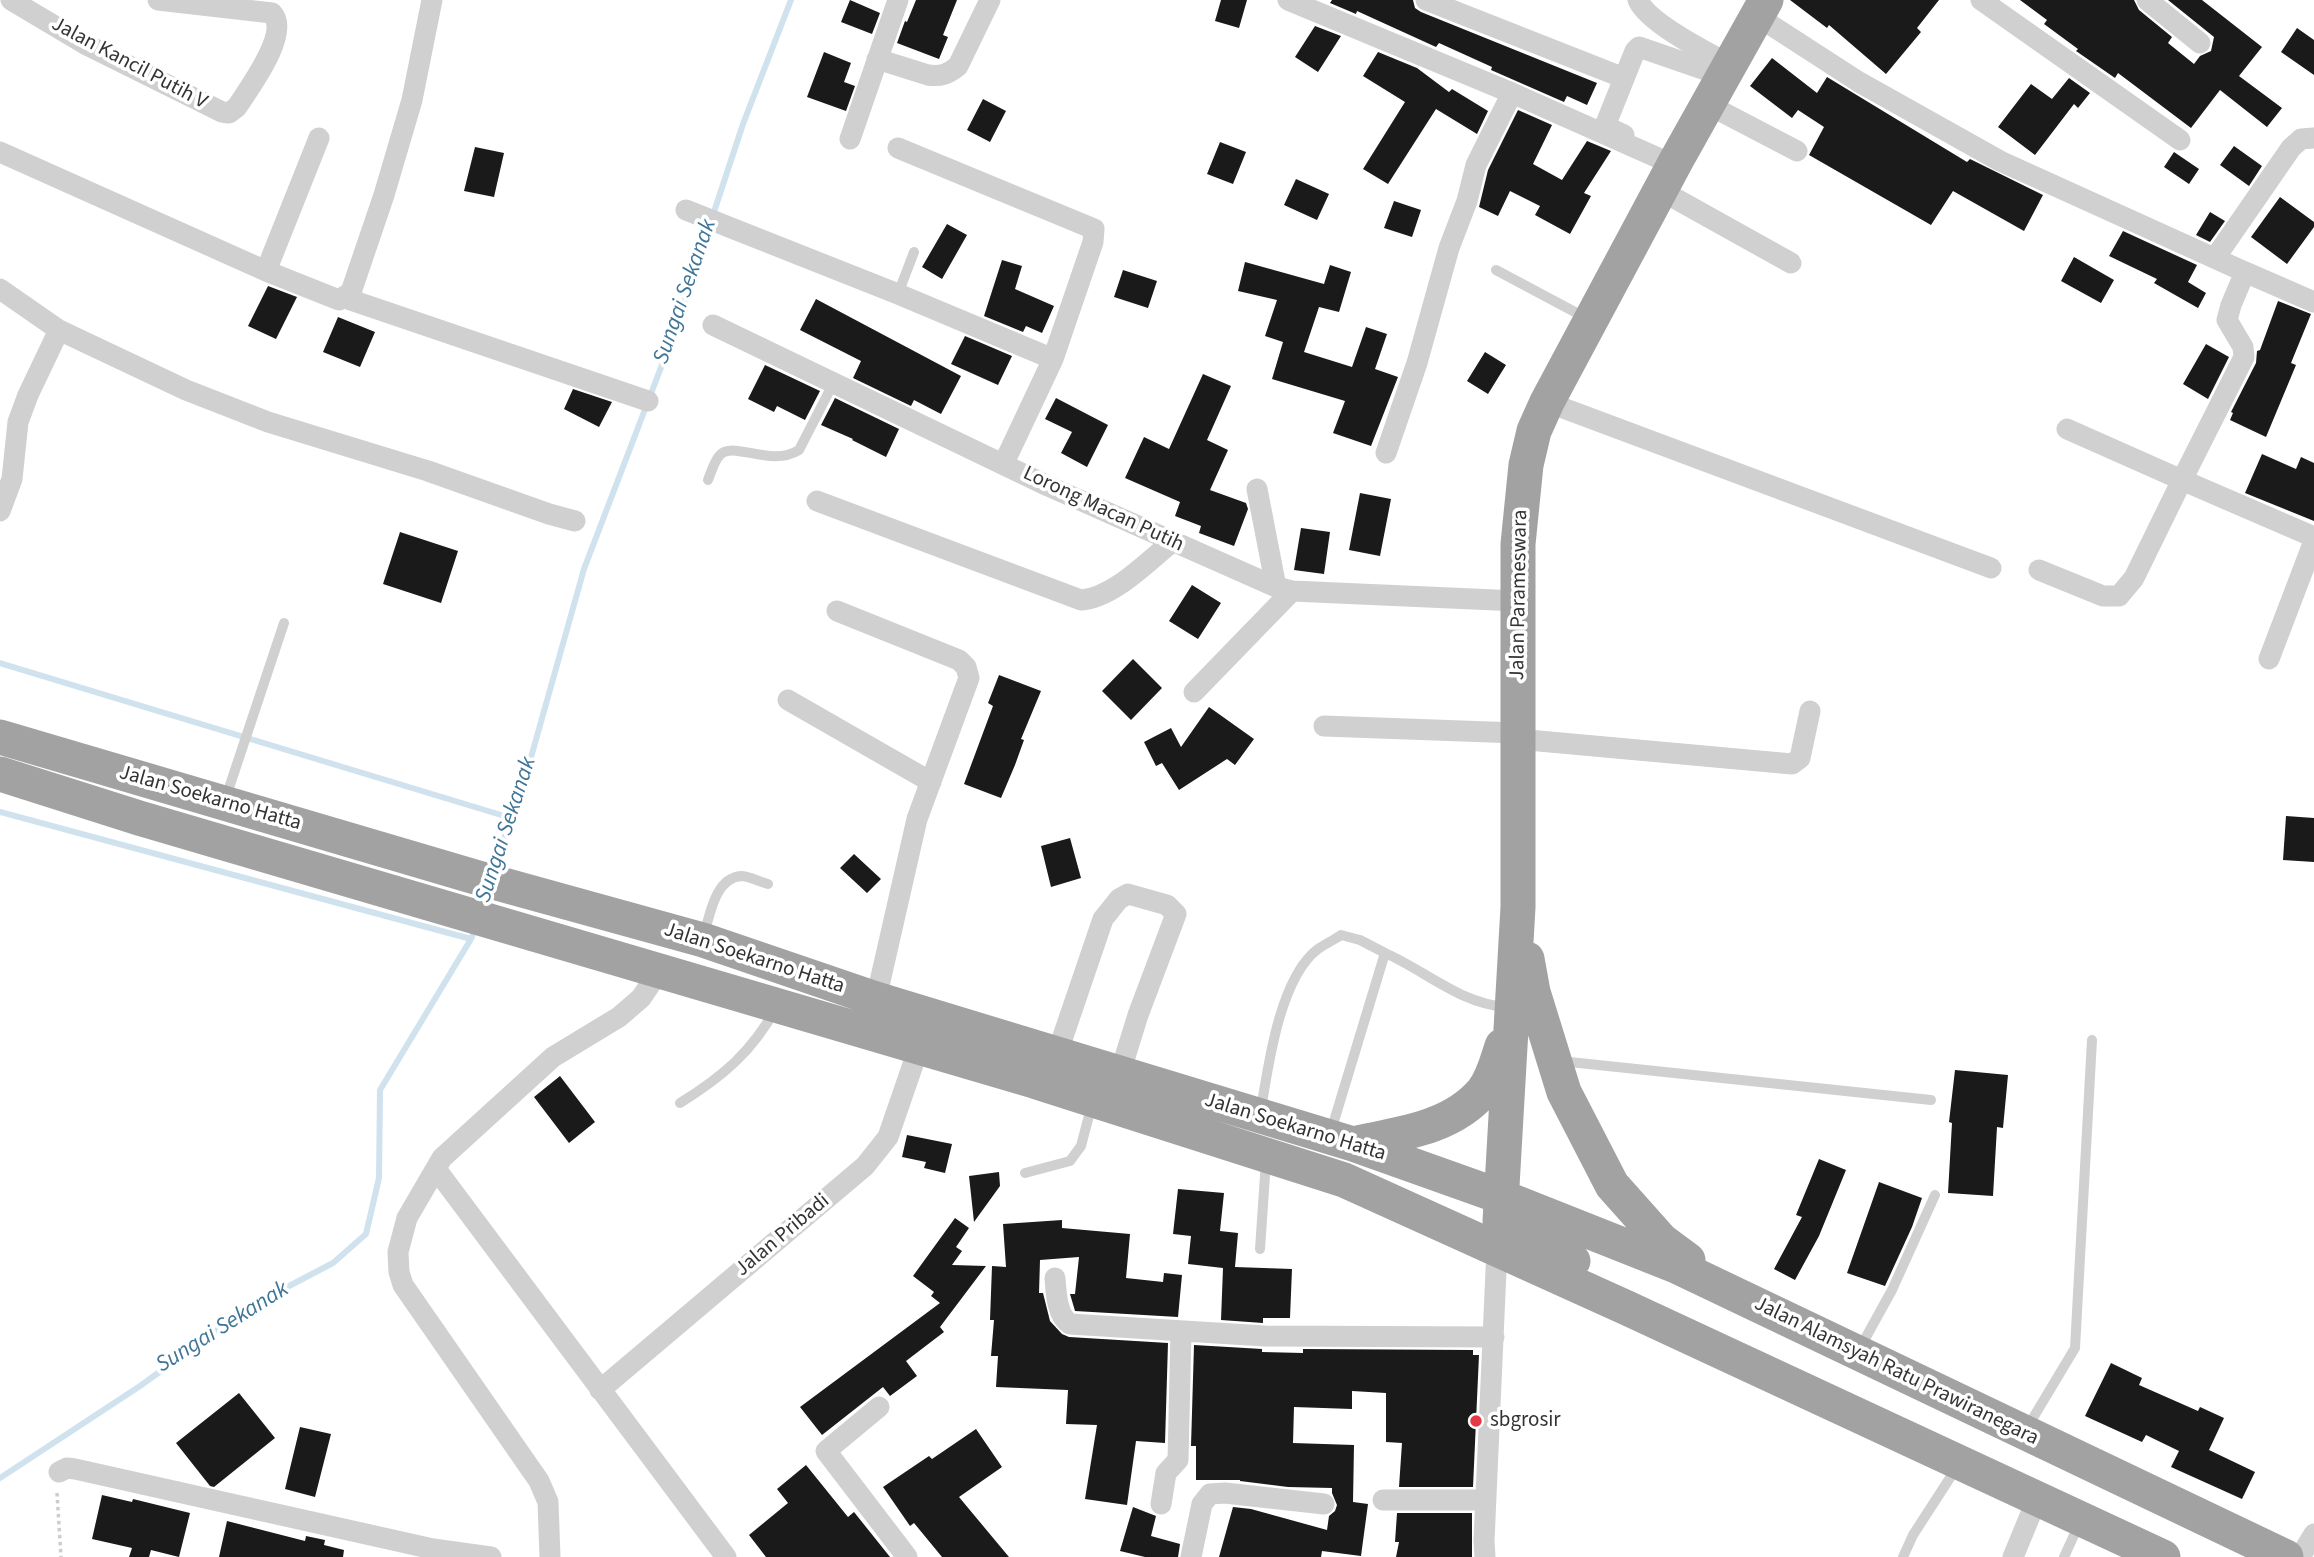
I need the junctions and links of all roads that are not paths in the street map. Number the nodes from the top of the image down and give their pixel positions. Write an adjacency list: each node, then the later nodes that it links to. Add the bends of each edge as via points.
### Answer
1 (11, 0): 2 (street, Jalan Kancil Putih V, via 85,44 222,112 233,111 274,44 278,19 272,13)
2 (158, 0)
3 (432, 0): 34 (street, via 412,100 384,195)
4 (898, 0): 13 (street)
5 (990, 0): 13 (street, via 958,66 950,73 928,75)
6 (1288, 0): 16 (street)
7 (1426, 0): 14 (street)
8 (1638, 0): 15 (street, via 1641,8)
9 (1981, 0): 20 (street)
10 (2147, 0): 12 (street)
11 (1763, 4): 15 (highway, Jalan Parameswara); 27 (street, via 1859,82 2000,161)
12 (2200, 43)
13 (877, 59): 19 (street)
14 (1624, 78): 15 (street, via 1636,49 1643,47); 24 (street, via 1605,126)
15 (1720, 81): 22 (street); 24 (highway, Jalan Parameswara)
16 (1512, 93): 24 (street); 44 (street, via 1476,165)
17 (319, 138): 30 (street)
18 (2314, 138): 27 (street, via 2301,139 2291,148)
19 (850, 139)
20 (2180, 140)
21 (898, 148): 39 (street, via 1094,229)
22 (1797, 151)
23 (0, 152): 30 (street)
24 (1670, 171): 28 (street); 36 (highway, Jalan Parameswara)
25 (690, 212): 33 (street)
26 (914, 252): 33 (lane)
27 (2215, 258): 31 (street)
28 (1791, 263)
29 (1496, 270): 36 (lane)
30 (266, 271): 34 (street, via 339,300)
31 (2245, 272): 35 (street); 47 (street, via 2227,320 2244,357)
32 (0, 289): 38 (street)
33 (898, 294): 39 (street)
34 (345, 298): 41 (street)
35 (2314, 302)
36 (1590, 321): 42 (highway, Jalan Parameswara)
37 (713, 325): 40 (street, Lorong Macan Putih)
38 (59, 331): 50 (street, via 18,422 12,480); 51 (street, via 268,422)
39 (1053, 359): 45 (street)
40 (834, 382): 45 (street, Lorong Macan Putih); 46 (lane, via 799,450 788,457 764,457 727,450 719,456)
41 (648, 401)
42 (1547, 402): 54 (street); 57 (highway, Jalan Parameswara, via 1525,465)
43 (2067, 429): 47 (street)
44 (1386, 453)
45 (1004, 463): 53 (street, Lorong Macan Putih)
46 (708, 480)
47 (2182, 480): 52 (street); 55 (street, via 2134,578 2119,596 2103,596)
48 (1257, 489): 56 (street)
49 (817, 501): 53 (street, via 1080,600 1111,590)
50 (0, 511)
51 (575, 521)
52 (2314, 539): 60 (street)
53 (1172, 542): 56 (street, Lorong Macan Putih)
54 (1991, 568)
55 (2039, 570)
56 (1284, 589): 57 (street, Lorong Macan Putih); 61 (street)
57 (1518, 601): 65 (highway, Jalan Parameswara)
58 (837, 611): 68 (street, via 959,660 966,667 969,678)
59 (284, 623): 69 (lane)
60 (2269, 659)
61 (1194, 692)
62 (788, 700): 68 (street)
63 (1810, 711): 65 (street, via 1800,758 1792,764)
64 (1324, 726): 65 (street)
65 (1517, 736): 71 (highway, Jalan Parameswara)
66 (0, 737): 69 (highway, Jalan Soekarno Hatta)
67 (0, 774): 74 (highway, Jalan Soekarno Hatta)
68 (931, 782): 75 (street, via 917,819)
69 (224, 802): 72 (highway, Jalan Soekarno Hatta)
70 (768, 884): 72 (lane, via 741,876 726,883)
71 (1518, 908): 77 (highway, Jalan Parameswara); 81 (highway, via 1533,992)
72 (703, 940): 75 (highway, Jalan Soekarno Hatta)
73 (1385, 953): 77 (lane, via 1476,1003); 86 (lane, via 1341,935 1316,950 1301,969 1285,999); 87 (lane)
74 (660, 970): 76 (highway, Jalan Soekarno Hatta); 89 (street, via 626,1011 553,1057 442,1158)
75 (876, 999): 80 (highway, Jalan Soekarno Hatta)
76 (778, 1005): 79 (highway, Jalan Soekarno Hatta); 85 (lane, via 745,1054)
77 (1513, 1008): 87 (highway, via 1495,1070 1482,1091 1464,1107 1422,1130); 92 (highway, Jalan Parameswara)
78 (2092, 1040): 103 (lane, via 2076,1348)
79 (919, 1048): 84 (highway, Jalan Soekarno Hatta); 100 (street, Jalan Pribadi, via 888,1137 865,1166)
80 (1057, 1054): 82 (highway, Jalan Soekarno Hatta); 82 (street, via 1103,919 1128,894 1167,905 1176,914)
81 (1554, 1060): 83 (lane); 96 (highway, via 1564,1092 1612,1185 1661,1240)
82 (1120, 1073): 86 (highway, Jalan Soekarno Hatta)
83 (1931, 1100)
84 (1093, 1101): 88 (highway, Jalan Soekarno Hatta); 90 (lane, via 1081,1146 1070,1161)
85 (680, 1104)
86 (1260, 1116): 87 (highway, Jalan Soekarno Hatta)
87 (1341, 1140): 92 (highway, Jalan Soekarno Hatta)
88 (1266, 1156): 93 (highway, Jalan Soekarno Hatta, via 1345,1180); 94 (lane)
89 (436, 1169): 100 (street); 115 (street, via 407,1218 398,1272 410,1297 539,1481 548,1502)
90 (1025, 1173)
91 (1935, 1195): 99 (lane)
92 (1503, 1197): 93 (highway, Jalan Parameswara); 96 (highway, Jalan Alamsyah Ratu Prawiranegara); 101 (highway, via 1520,1228 1544,1246 1754,1343 1780,1360)
93 (1497, 1248): 98 (street); 101 (highway)
94 (1261, 1249)
95 (1055, 1278): 97 (street, via 1057,1300 1067,1323)
96 (1728, 1291): 99 (highway, Jalan Alamsyah Ratu Prawiranegara)
97 (1181, 1331): 98 (street); 109 (street, via 1178,1461 1166,1473)
98 (1494, 1337): 108 (street)
99 (1857, 1353): 103 (highway, Jalan Alamsyah Ratu Prawiranegara)
100 (600, 1390): 116 (street)
101 (1813, 1394): 104 (highway)
102 (879, 1407): 117 (street, via 826,1451)
103 (2023, 1433): 124 (highway, Jalan Alamsyah Ratu Prawiranegara)
104 (1960, 1462): 106 (highway); 120 (lane)
105 (59, 1472): 113 (street, via 75,1469)
106 (2037, 1499): 111 (highway); 121 (street)
107 (1382, 1500): 108 (street)
108 (1486, 1500): 119 (street)
109 (1161, 1504)
110 (1324, 1504): 118 (street, via 1210,1494 1202,1504)
111 (2082, 1519): 122 (lane); 123 (highway, via 2124,1544)
112 (2314, 1534): 125 (street)
113 (432, 1553): 114 (street)
114 (491, 1557)
115 (550, 1557)
116 (726, 1557)
117 (907, 1557)
118 (1191, 1557)
119 (1485, 1557)
120 (1903, 1557)
121 (2013, 1557)
122 (2064, 1557)
123 (2163, 1557)
124 (2286, 1557)
125 (2300, 1557)

